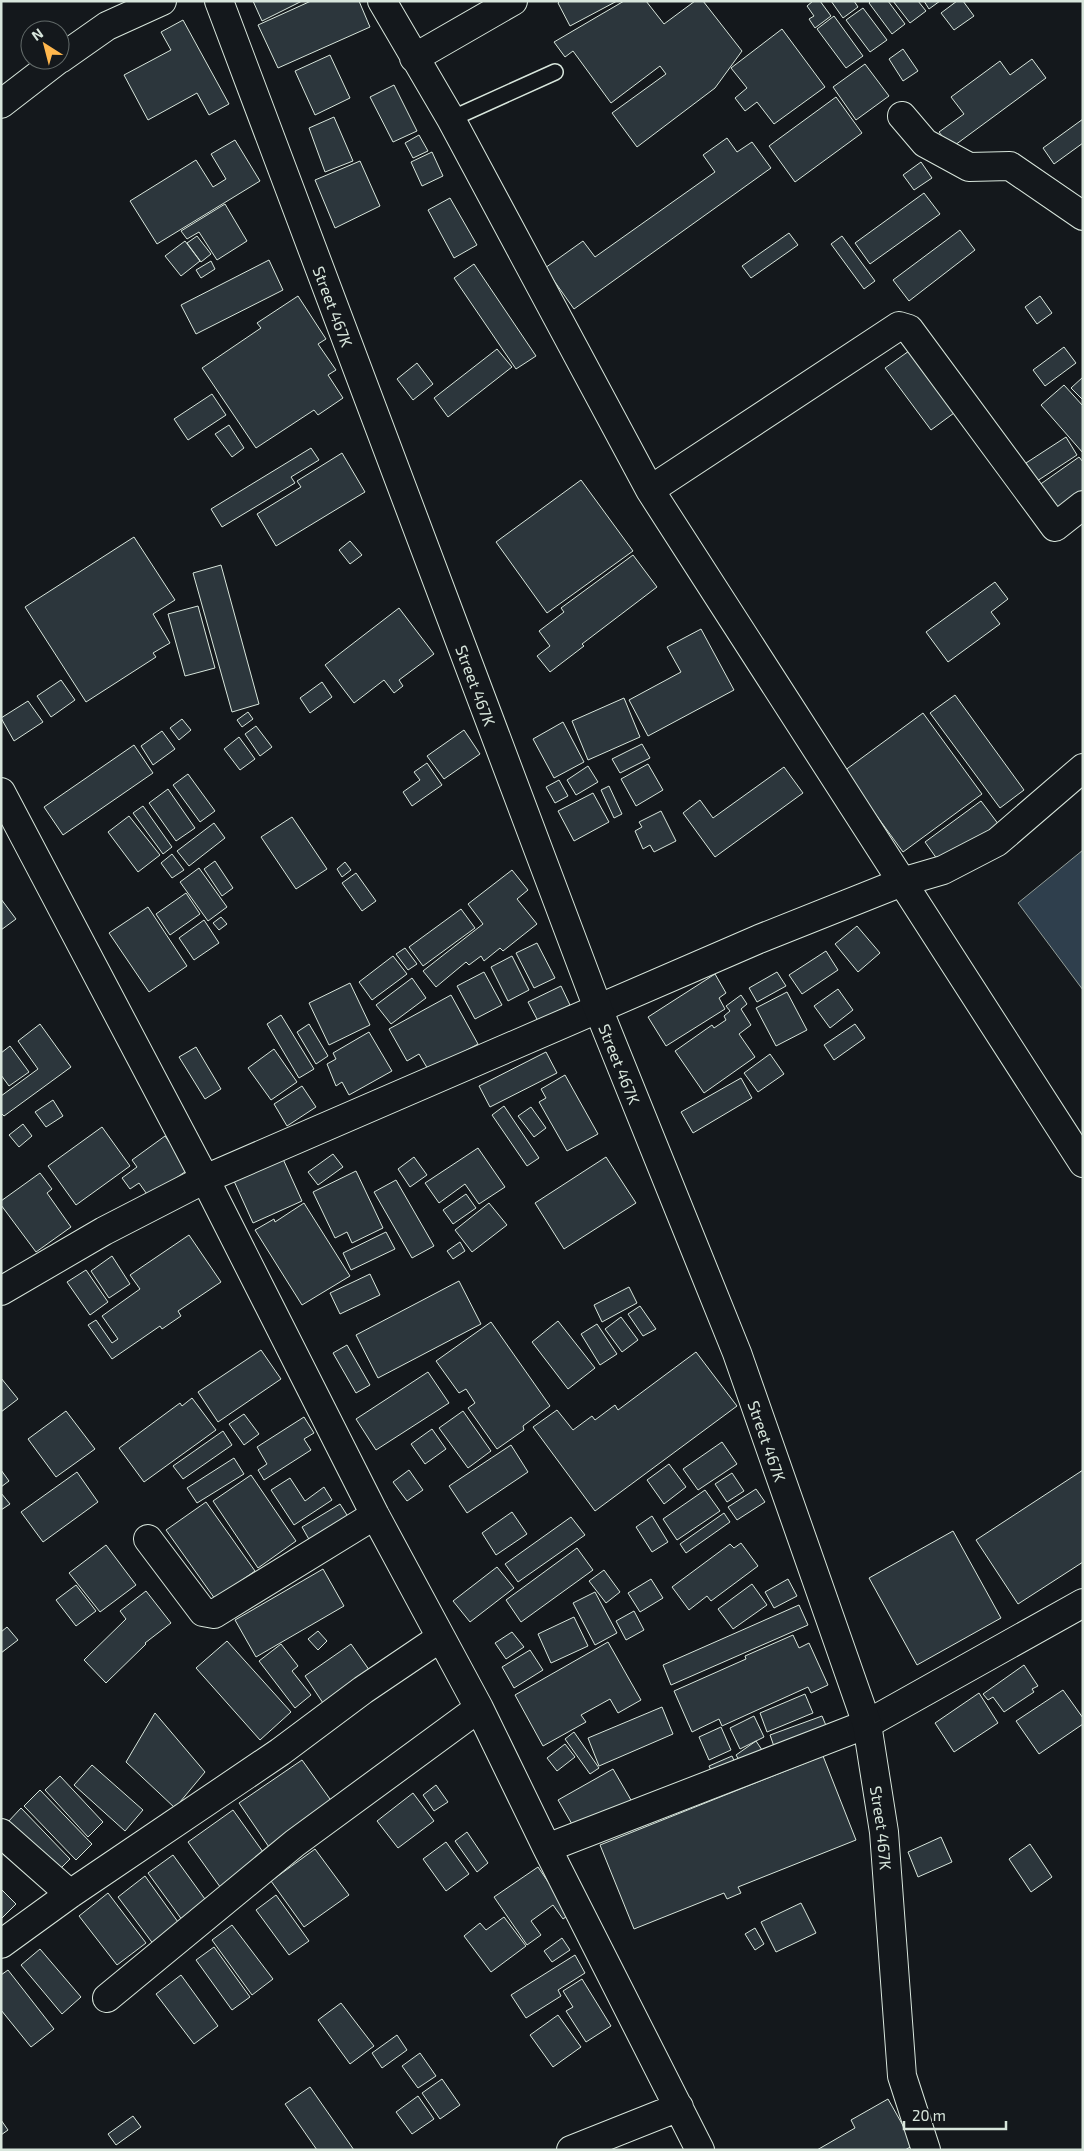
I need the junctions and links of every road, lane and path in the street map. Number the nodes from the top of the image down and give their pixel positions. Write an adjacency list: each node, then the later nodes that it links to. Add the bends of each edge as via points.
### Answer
1 (162, 1): 5 (street, via 106,26)
2 (219, 1): 18 (street, Street 467K)
3 (382, 1): 6 (street)
4 (513, 1): 6 (street)
5 (70, 51)
6 (414, 58): 11 (street)
7 (45, 70): 9 (street)
8 (555, 72): 11 (lane)
9 (1, 104)
10 (902, 116): 12 (street, via 925,143 969,168 1010,166)
11 (450, 119): 13 (street)
12 (1083, 216)
13 (650, 490): 14 (street, via 900,326 909,329 1055,527); 17 (street)
14 (1083, 504)
15 (1083, 768): 17 (street, via 996,842 943,870)
16 (1, 792): 20 (street)
17 (902, 882): 18 (street, via 759,939); 19 (street)
18 (599, 1011): 20 (street); 27 (street, Street 467K, via 737,1354)
19 (1083, 1163)
20 (205, 1179): 21 (street, via 104,1231); 22 (street)
21 (1, 1291)
22 (374, 1515): 23 (street, via 214,1614 203,1612); 25 (street)
23 (148, 1539)
24 (1083, 1602): 27 (street)
25 (440, 1638): 26 (street); 30 (street, via 280,1752)
26 (479, 1708): 29 (street); 32 (street, via 295,1843)
27 (867, 1724): 29 (street); 36 (street, Street 467K, via 884,1832 902,2076)
28 (1, 1833): 30 (street)
29 (547, 1848): 33 (street)
30 (70, 1894): 31 (street)
31 (1, 1944)
32 (107, 1998)
33 (679, 2107): 34 (street); 35 (street)
34 (571, 2150)
35 (700, 2150)
36 (926, 2150)

